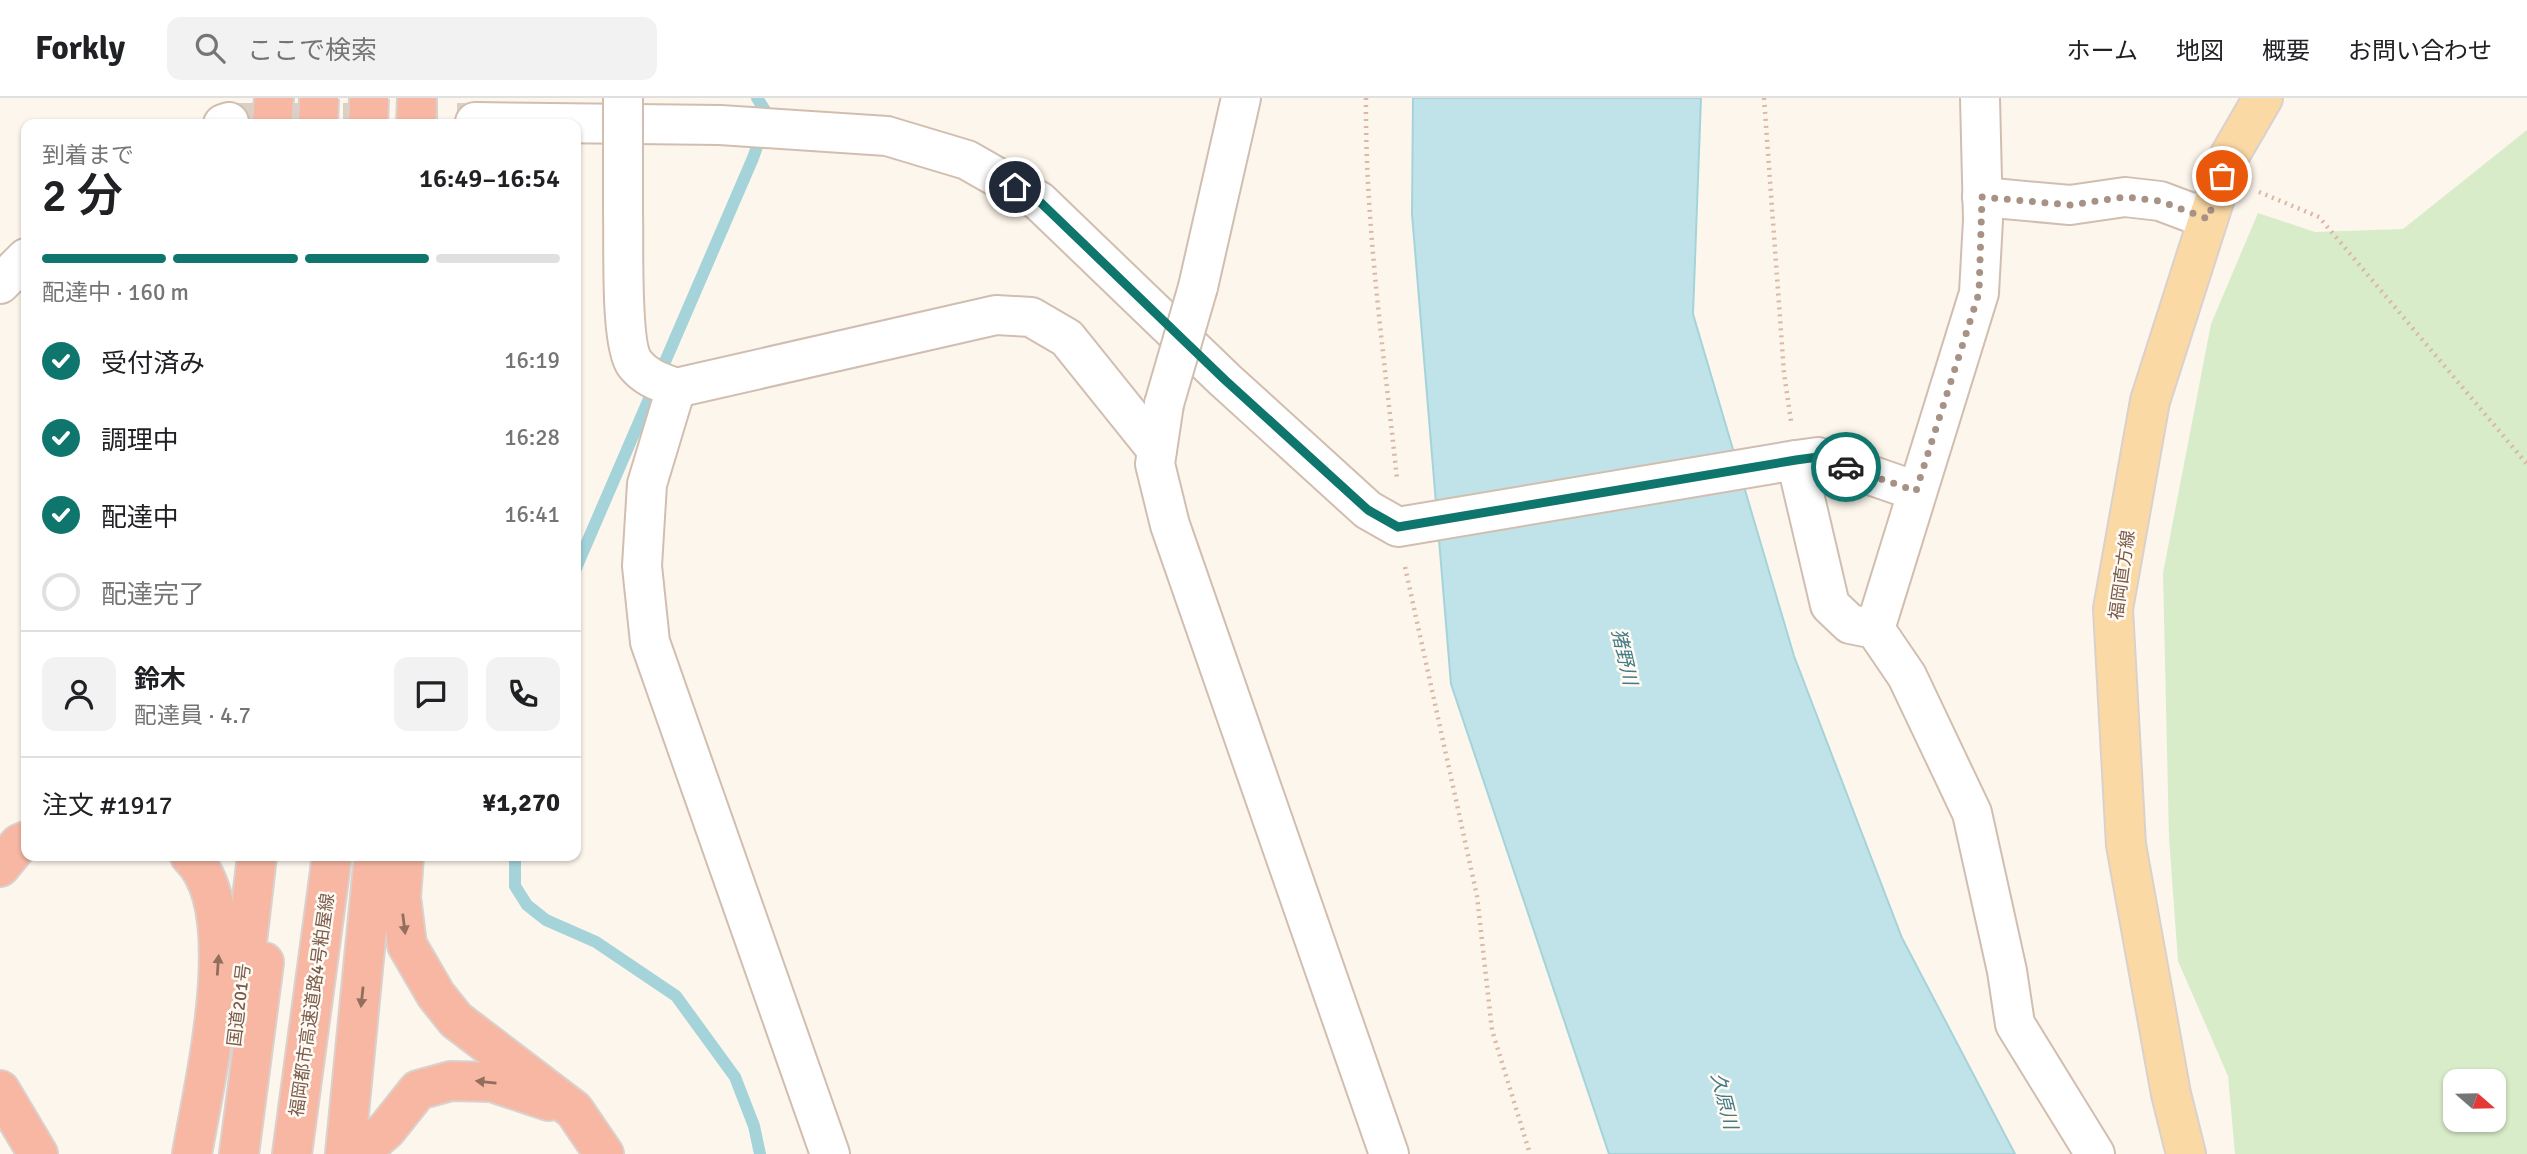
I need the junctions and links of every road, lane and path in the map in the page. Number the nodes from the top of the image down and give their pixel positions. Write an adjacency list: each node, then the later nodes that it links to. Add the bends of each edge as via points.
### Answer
1 (274, 98): 13 (highway)
2 (292, 98): 14 (highway)
3 (319, 98): 15 (highway, bridge)
4 (369, 98): 16 (highway, bridge)
5 (417, 98): 17 (highway)
6 (623, 98): 24 (street, bridge, via 626,328 633,362 651,379)
7 (1241, 98): 25 (street, bridge, via 1198,287 1164,404)
8 (1366, 98): 29 (path, via 1365,135)
9 (1764, 98): 26 (path, via 1784,373)
10 (1980, 98): 20 (street)
11 (2263, 98): 19 (main road, 福岡直方線)
12 (545, 109): 18 (street); 29 (street, via 887,136 967,160 1039,201 1368,510)
13 (272, 119)
14 (293, 119)
15 (318, 119)
16 (368, 119)
17 (416, 119)
18 (491, 119)
19 (2222, 176): 21 (main road, 福岡直方線); 27 (path, via 2319,217)
20 (1982, 197): 21 (street, via 2070,205 2125,197 2160,201); 28 (street, via 1979,293)
21 (2208, 219): 53 (main road, 福岡直方線, via 2150,401 2113,609 2126,845)
22 (21, 263): 23 (street)
23 (0, 284)
24 (676, 388): 25 (street, via 996,315 1031,317 1067,338); 49 (street, via 647,484 642,566 650,642)
25 (1157, 450): 50 (street, via 1155,464 1170,525)
26 (1785, 462): 28 (street, via 1818,457); 29 (street); 30 (street, via 1830,605 1850,624)
27 (2527, 464)
28 (1916, 491): 30 (street)
29 (1405, 525): 51 (path, via 1414,621 1477,896 1492,1030)
30 (1875, 629): 52 (street, via 1907,676 1972,813 2015,1024)
31 (21, 843): 38 (highway)
32 (195, 861): 42 (highway, one-way to 32, via 214,1025 220,942 214,900 204,869)
33 (256, 861): 43 (highway, 国道201号, via 233,1052)
34 (275, 861): 44 (highway)
35 (331, 861): 45 (highway, 福岡都市高速道路4号粕屋線)
36 (374, 861): 46 (highway, one-way to 46)
37 (404, 861): 40 (highway, one-way to 40, via 401,897 407,945 436,995 456,1020)
38 (0, 867)
39 (0, 1090): 41 (highway)
40 (574, 1110): 47 (highway, one-way to 47, via 492,1082 451,1081 418,1090 387,1129); 48 (highway)
41 (37, 1154)
42 (192, 1154)
43 (215, 1154)
44 (239, 1154)
45 (292, 1154)
46 (345, 1154)
47 (359, 1154)
48 (604, 1154)
49 (830, 1154)
50 (1390, 1154)
51 (1530, 1154)
52 (2095, 1154)
53 (2186, 1154)

